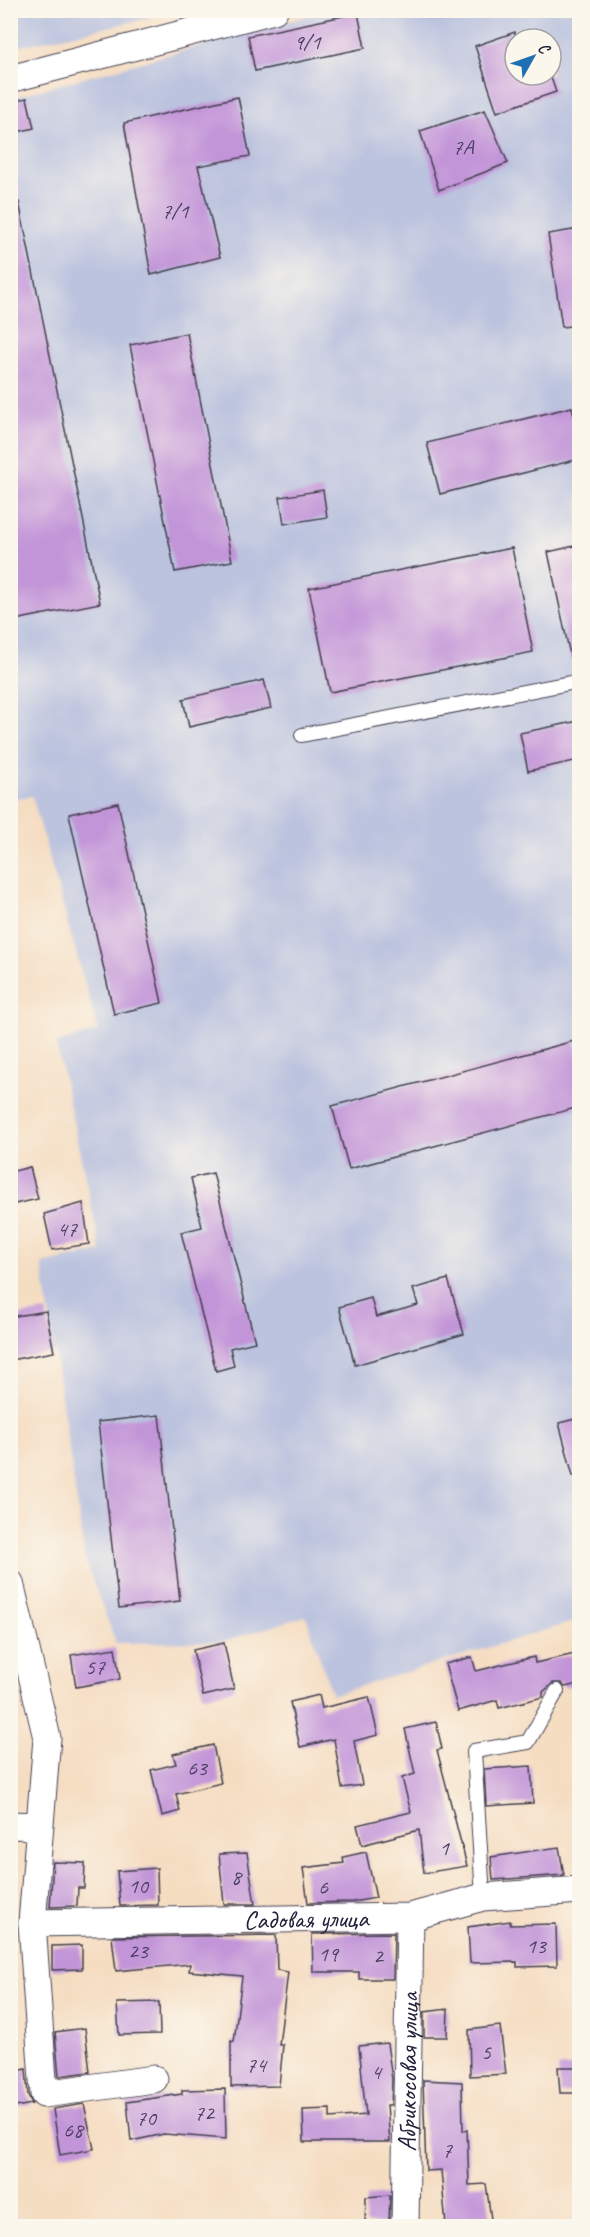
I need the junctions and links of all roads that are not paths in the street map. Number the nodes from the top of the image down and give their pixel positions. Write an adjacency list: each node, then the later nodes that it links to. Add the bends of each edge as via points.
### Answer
1 (274, 10): 2 (street)
2 (10, 79)
3 (579, 681): 4 (lane)
4 (302, 735)
5 (10, 1583): 8 (street, via 46,1738)
6 (557, 1691): 10 (lane, via 528,1743 474,1751)
7 (10, 1825): 8 (street)
8 (39, 1826): 12 (street)
9 (579, 1890): 10 (street, Садовая улица)
10 (483, 1897): 11 (street, Садовая улица)
11 (410, 1917): 12 (street, Садовая улица); 14 (street, Абрикосовая улица)
12 (32, 1923): 13 (street, via 44,2094)
13 (154, 2079)
14 (405, 2226)

